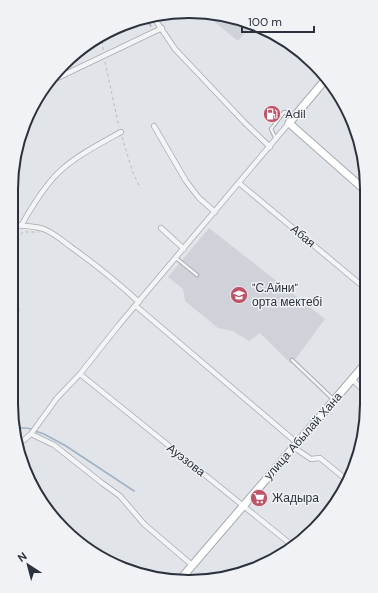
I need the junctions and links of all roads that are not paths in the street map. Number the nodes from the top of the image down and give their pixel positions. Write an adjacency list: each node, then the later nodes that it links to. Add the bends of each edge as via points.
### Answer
1 (156, 21): 2 (street)
2 (162, 28): 3 (street); 10 (street, via 175,49)
3 (59, 77)
4 (323, 82): 5 (main road)
5 (296, 115): 6 (main road); 9 (lane, via 284,112 271,129)
6 (289, 123): 9 (street); 12 (main road)
7 (154, 126): 13 (street, via 186,182)
8 (121, 132): 15 (street, via 68,164 58,173 31,208)
9 (276, 139): 10 (street)
10 (270, 147): 11 (street)
11 (239, 184): 13 (street); 20 (street, Абая)
12 (360, 186)
13 (215, 212): 17 (street)
14 (18, 225): 15 (street)
15 (21, 226): 21 (street, via 32,226 54,234 100,268)
16 (160, 228): 17 (street)
17 (184, 248): 18 (street)
18 (176, 258): 19 (lane); 21 (street)
19 (197, 276)
20 (360, 284)
21 (137, 304): 24 (street); 30 (street)
22 (292, 360): 27 (lane)
23 (360, 370): 25 (main road, улица Абылай Хана)
24 (80, 374): 28 (street, via 57,398); 32 (street, Ауэзова)
25 (352, 379): 26 (street); 27 (main road, улица Абылай Хана)
26 (360, 387)
27 (334, 400): 30 (main road, улица Абылай Хана)
28 (31, 434): 29 (street); 34 (street, via 54,445 120,496 144,524)
29 (22, 441)
30 (295, 445): 31 (street, via 311,459 320,458); 32 (main road, улица Абылай Хана)
31 (343, 477)
32 (244, 505): 33 (street, Ауэзова); 34 (main road, улица Абылай Хана)
33 (289, 543)
34 (192, 565): 35 (main road, улица Абылай Хана)
35 (184, 575)

